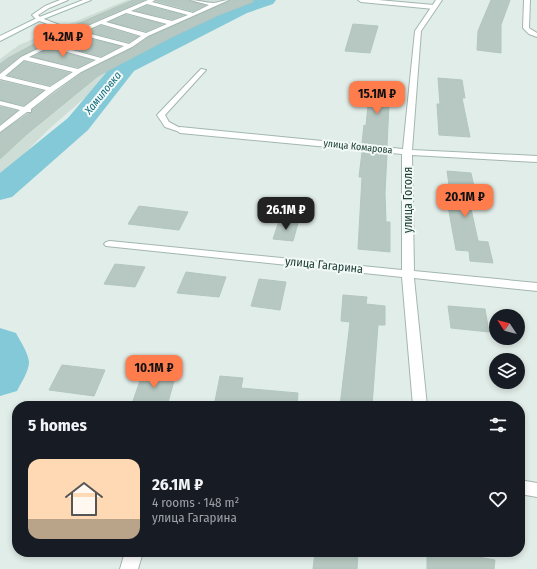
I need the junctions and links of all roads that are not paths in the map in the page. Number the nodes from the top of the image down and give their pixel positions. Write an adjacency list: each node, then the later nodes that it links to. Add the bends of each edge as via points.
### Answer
1 (65, 0): 12 (lane, via 38,12 35,15)
2 (88, 0): 12 (street)
3 (193, 0): 9 (lane)
4 (226, 0): 9 (lane)
5 (361, 0): 8 (lane)
6 (527, 0): 17 (street, via 526,28)
7 (149, 1): 10 (lane); 11 (lane)
8 (436, 3): 31 (street, улица Гоголя, via 418,31)
9 (214, 5): 11 (lane)
10 (124, 11): 13 (lane); 14 (lane)
11 (192, 14): 14 (lane)
12 (39, 18): 15 (lane); 18 (street)
13 (101, 22): 15 (lane); 16 (lane)
14 (172, 23): 16 (lane)
15 (76, 32): 19 (lane); 20 (lane)
16 (146, 35): 20 (lane)
17 (537, 35)
18 (0, 39)
19 (48, 45): 21 (lane); 22 (lane)
20 (130, 46): 22 (lane)
21 (23, 58): 24 (lane); 25 (lane)
22 (102, 60): 24 (lane)
23 (203, 70): 30 (lane, via 161,115 168,126)
24 (79, 71): 26 (lane)
25 (0, 77): 26 (lane)
26 (51, 89): 28 (lane)
27 (0, 103): 28 (lane)
28 (28, 110): 29 (lane)
29 (0, 129)
30 (180, 130): 31 (street, улица Комарова)
31 (407, 152): 32 (street, улица Комарова); 34 (street, улица Гоголя)
32 (537, 159)
33 (110, 244): 34 (street, улица Гагарина)
34 (408, 273): 35 (street, улица Гагарина); 36 (street, улица Гоголя)
35 (537, 287)
36 (420, 401)
37 (525, 488): 38 (street)
38 (537, 490)
39 (132, 557): 40 (street)
40 (128, 569)

